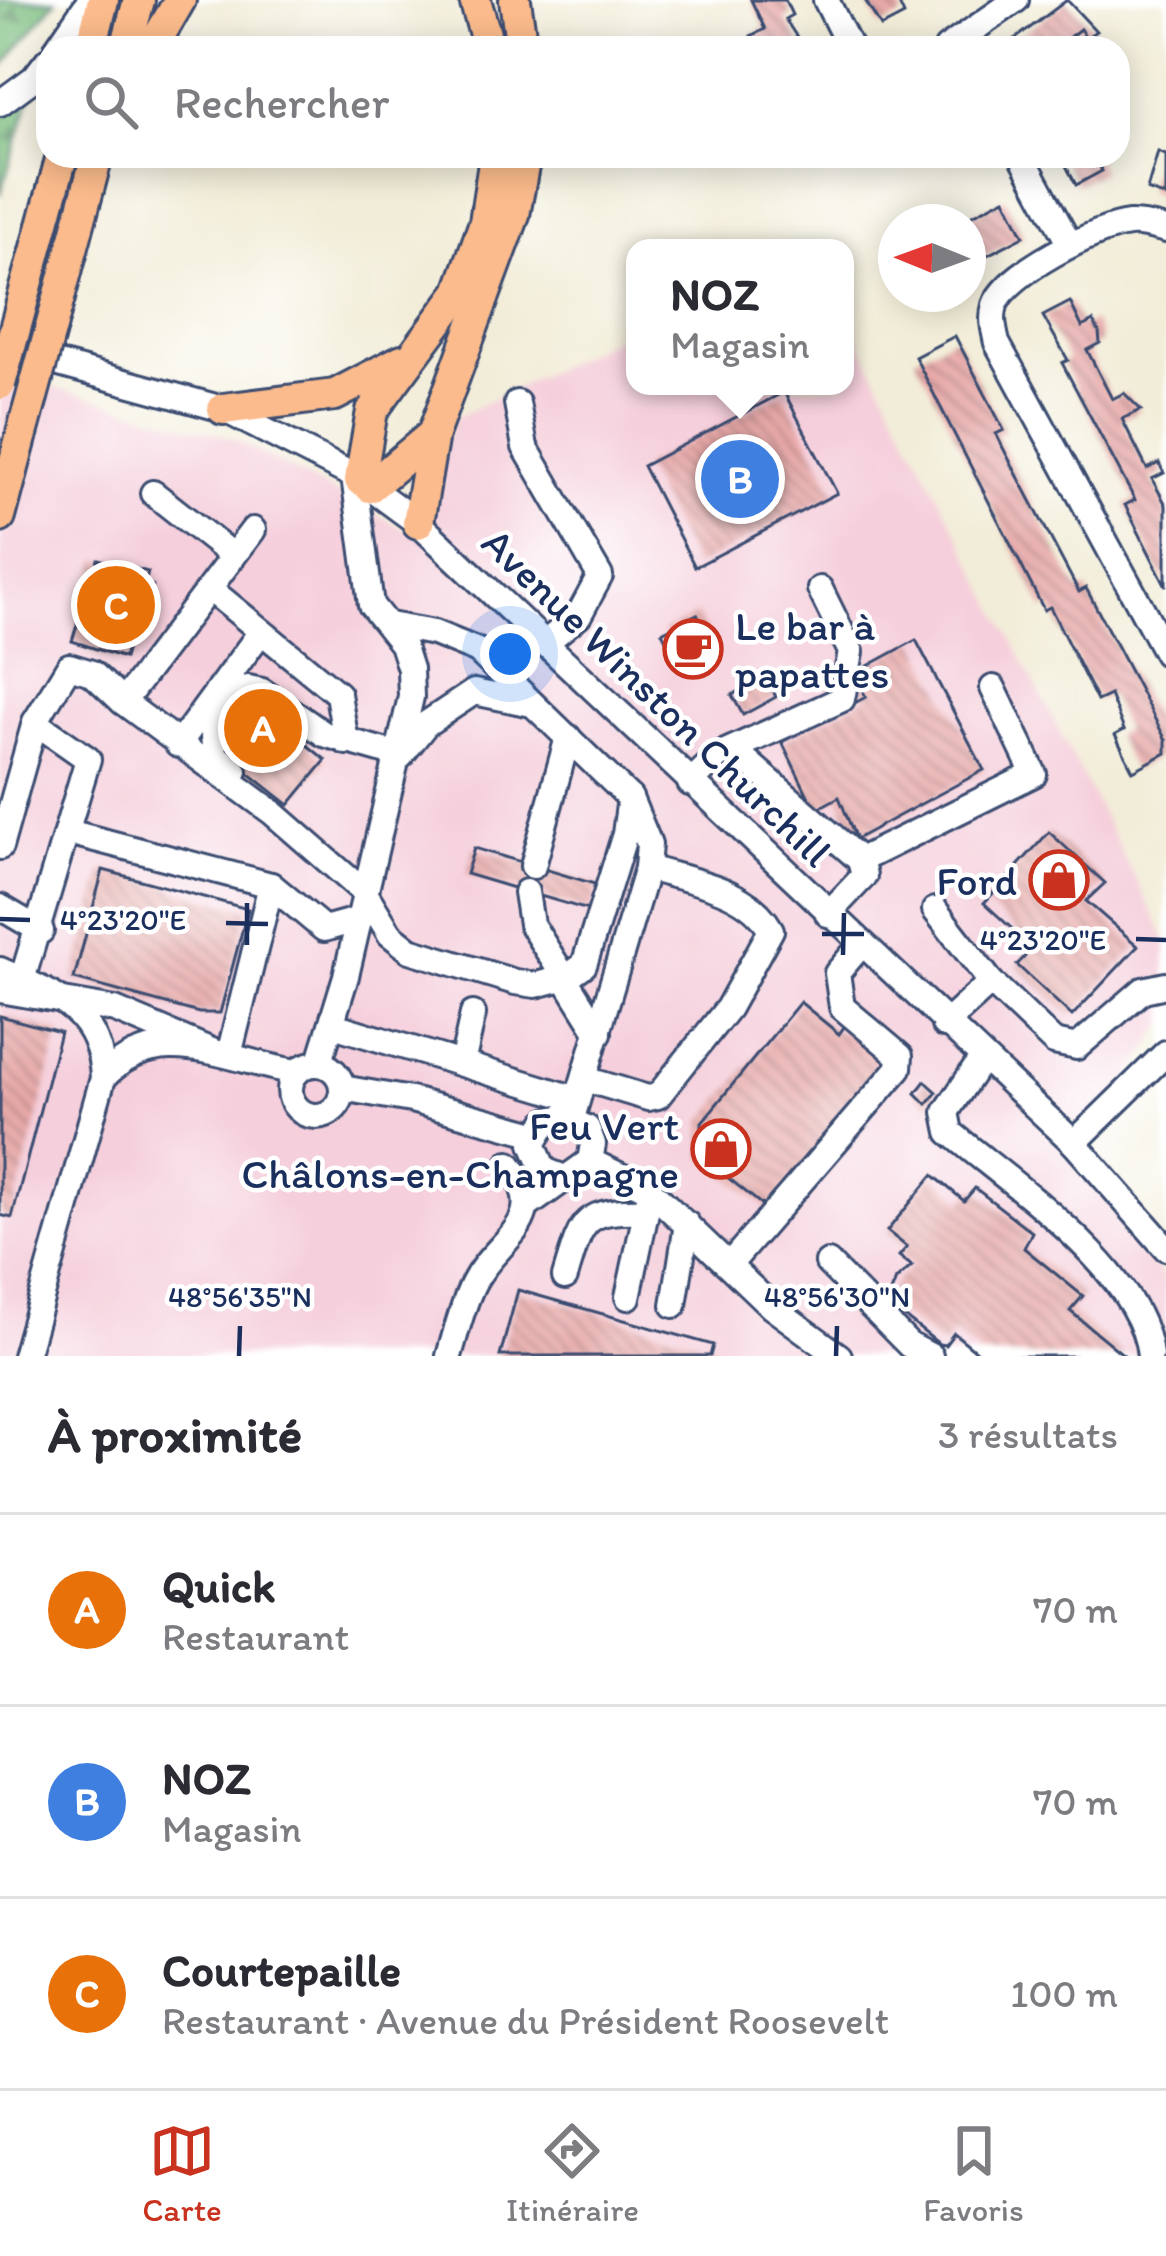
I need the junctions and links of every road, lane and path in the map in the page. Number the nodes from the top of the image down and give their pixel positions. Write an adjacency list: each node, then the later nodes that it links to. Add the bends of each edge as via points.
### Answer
1 (90, 0): 9 (street)
2 (104, 0): 10 (main road)
3 (139, 0): 11 (main road)
4 (180, 0): 12 (main road)
5 (475, 0): 13 (main road)
6 (515, 0): 14 (main road)
7 (826, 0): 15 (street)
8 (1016, 0): 16 (street)
9 (65, 36)
10 (94, 36)
11 (129, 36)
12 (159, 36)
13 (486, 36)
14 (520, 36)
15 (844, 36)
16 (970, 36)
17 (36, 76): 18 (street)
18 (0, 103)
19 (59, 168): 28 (main road, bridge)
20 (95, 168): 34 (main road, bridge)
21 (493, 168): 26 (main road, via 485,222 460,292)
22 (523, 168): 31 (main road, via 514,215)
23 (1028, 168): 25 (street)
24 (1166, 230): 25 (street, via 1130,224)
25 (1070, 245): 43 (street, via 1001,293 997,343)
26 (421, 345): 30 (main road, via 390,370 335,395); 32 (main road, via 372,411)
27 (0, 349): 30 (street, Avenue Winston Churchill)
28 (0, 384)
29 (518, 403): 42 (street, via 525,447 600,576 579,615)
30 (223, 410): 32 (street, Avenue Winston Churchill)
31 (433, 434): 32 (main road); 35 (main road)
32 (361, 481): 35 (street, Avenue Winston Churchill); 40 (street, via 371,605)
33 (153, 493): 37 (street)
34 (0, 517)
35 (418, 523): 42 (street, Avenue Winston Churchill)
36 (253, 530): 37 (street)
37 (233, 556): 39 (street)
38 (820, 589): 53 (street, via 851,652 842,699)
39 (211, 590): 41 (street); 46 (street)
40 (388, 625): 47 (street, via 478,651); 54 (street, via 410,669)
41 (260, 633): 45 (street); 52 (street)
42 (544, 644): 55 (street, Avenue Winston Churchill)
43 (1166, 653)
44 (993, 688): 60 (street, via 1034,774)
45 (338, 694): 49 (street, via 324,719); 51 (street)
46 (123, 702): 48 (street, via 92,673 69,666); 52 (street)
47 (535, 706): 50 (street); 54 (street, via 474,692 426,724)
48 (35, 722): 58 (street, via 88,759); 59 (street)
49 (308, 723): 51 (street); 57 (street, via 248,688 212,725 215,755 257,788)
50 (568, 737): 56 (street); 61 (street)
51 (346, 742): 54 (street)
52 (178, 745): 57 (street)
53 (733, 749): 55 (street); 60 (street)
54 (400, 756): 65 (street)
55 (690, 782): 68 (street, Avenue Winston Churchill)
56 (629, 798): 62 (street, via 649,844); 72 (street, via 593,947)
57 (272, 812): 65 (street)
58 (68, 832): 63 (street); 70 (street)
59 (0, 848)
60 (860, 860): 68 (street, via 864,876)
61 (533, 866)
62 (647, 868): 80 (street); 88 (street, via 730,894 761,912 771,930 728,1008 658,1096)
63 (271, 885): 69 (street, via 324,929); 81 (street)
64 (526, 892): 72 (street, via 531,924)
65 (365, 893): 69 (street); 72 (street, via 410,950 515,982)
66 (0, 907): 70 (street)
67 (935, 910): 74 (street)
68 (828, 914): 71 (street, Avenue Winston Churchill)
69 (360, 919): 78 (street)
70 (40, 931): 73 (street)
71 (861, 945): 79 (street, Avenue Winston Churchill); 99 (street, via 837,973 842,1007 900,1055 899,1068)
72 (567, 977): 80 (street)
73 (7, 980): 76 (street)
74 (991, 982): 75 (street, via 1054,1042 1078,1047 1143,990); 79 (street)
75 (1166, 985)
76 (72, 1003): 81 (street, via 115,1010); 86 (street, via 95,1032)
77 (473, 1013): 84 (street)
78 (333, 1025): 84 (street); 85 (street)
79 (944, 1025): 83 (street, Avenue Winston Churchill)
80 (599, 1033): 88 (street)
81 (220, 1053): 85 (street); 86 (street, via 140,1048)
82 (1166, 1053): 90 (street)
83 (981, 1060): 90 (street, Avenue Winston Churchill); 107 (street, via 946,1112 950,1132 1077,1238 1129,1300)
84 (462, 1064): 88 (street)
85 (308, 1068): 87 (street, via 335,1072); 87 (street, via 291,1095 305,1113 334,1109)
86 (103, 1078): 103 (street)
87 (342, 1088): 89 (street)
88 (578, 1099): 89 (street); 91 (street)
89 (536, 1134): 93 (street, via 538,1162)
90 (1075, 1143): 97 (street, Avenue Winston Churchill)
91 (590, 1161): 93 (street); 94 (street)
92 (509, 1164): 95 (street, via 524,1183)
93 (562, 1177): 95 (street)
94 (648, 1201): 96 (street); 100 (street, via 588,1217); 101 (street)
95 (527, 1206): 104 (street, via 474,1282)
96 (687, 1224): 99 (street); 102 (street)
97 (1166, 1248)
98 (828, 1263): 106 (street, via 909,1345)
99 (729, 1265): 105 (street)
100 (565, 1277)
101 (628, 1298)
102 (674, 1304)
103 (25, 1356)
104 (449, 1356)
105 (839, 1356)
106 (930, 1356)
107 (1150, 1356)

